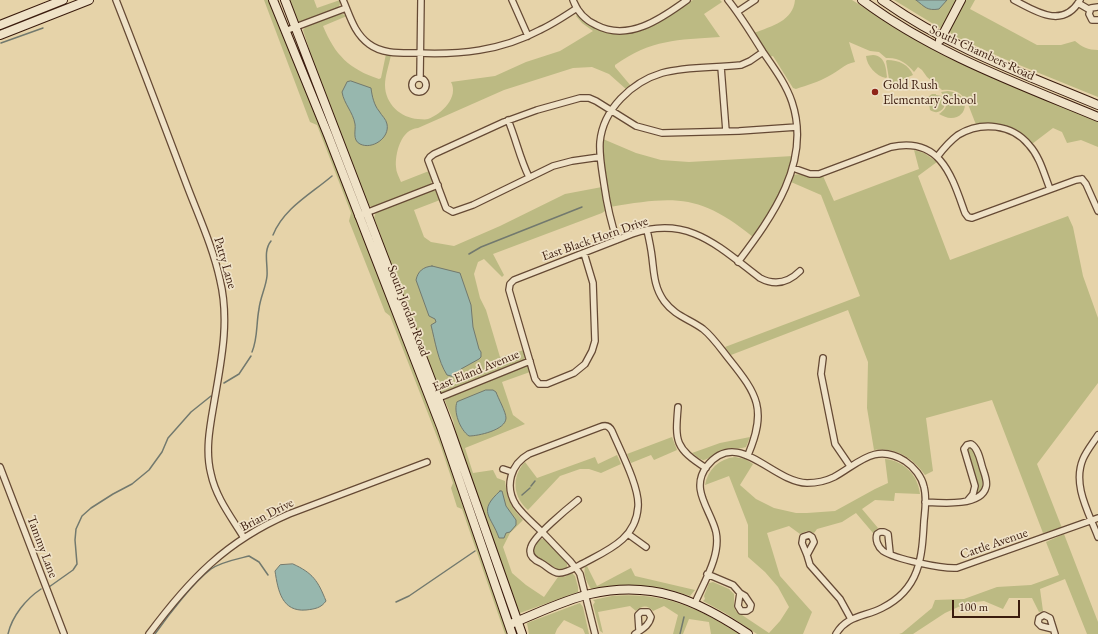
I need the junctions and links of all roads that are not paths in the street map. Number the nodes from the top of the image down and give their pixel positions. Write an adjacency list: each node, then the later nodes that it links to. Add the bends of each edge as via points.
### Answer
1 (63, 0): 25 (main road)
2 (89, 0): 28 (main road)
3 (116, 0): 76 (street, Patty Lane, via 207,238 220,280 224,337 210,425 209,460 216,489)
4 (273, 0): 27 (main road, South Jordan Road)
5 (285, 0): 26 (main road, South Jordan Road)
6 (343, 0): 20 (street)
7 (421, 0): 8 (street); 33 (street)
8 (425, 0)
9 (512, 0): 29 (street)
10 (573, 0): 21 (street)
11 (687, 0): 21 (street, via 655,21 627,31 597,26)
12 (728, 0): 23 (street)
13 (755, 0): 23 (street)
14 (862, 0): 31 (main road, South Chambers Road)
15 (882, 0): 30 (main road, South Chambers Road)
16 (961, 0): 30 (main road)
17 (1014, 0): 18 (street, via 1039,14 1050,16 1066,13)
18 (1079, 1): 22 (street)
19 (1098, 7): 22 (street)
20 (346, 8): 26 (street); 33 (street, via 357,32 371,45 387,52)
21 (577, 8): 29 (street)
22 (1090, 10): 24 (street, via 1090,18)
23 (737, 12): 32 (street)
24 (1098, 20)
25 (0, 25)
26 (295, 27): 27 (street); 48 (main road, South Jordan Road)
27 (285, 31): 50 (main road, South Jordan Road, via 328,134)
28 (0, 35)
29 (528, 36): 33 (street, via 474,52)
30 (942, 36): 31 (main road); 36 (main road, South Chambers Road, via 980,56)
31 (936, 47): 38 (main road, South Chambers Road)
32 (764, 52): 34 (street, via 744,64); 40 (street, via 788,93)
33 (420, 53): 35 (street)
34 (721, 67): 37 (street, via 674,70 654,76 635,87); 41 (street)
35 (420, 77)
36 (1098, 105)
37 (611, 110): 39 (street, via 596,100 580,98); 41 (street, via 636,126 658,132); 42 (street, via 601,134)
38 (1098, 117)
39 (508, 120): 45 (street); 46 (street, via 428,158)
40 (797, 127): 41 (street); 44 (street)
41 (726, 132)
42 (600, 157): 45 (street, via 562,163); 52 (street, via 610,220)
43 (937, 157): 44 (street, via 920,148 899,146 819,174 810,174); 47 (street, via 954,138 970,130 991,126 1006,129 1030,145); 47 (street, via 949,172 969,220)
44 (793, 168): 54 (street, via 783,193 763,229)
45 (529, 177): 46 (street, via 450,214)
46 (438, 185): 48 (street)
47 (1050, 189): 49 (street, via 1083,178)
48 (366, 212): 50 (street); 58 (main road, South Jordan Road)
49 (1098, 212)
50 (358, 216): 58 (main road, South Jordan Road)
51 (647, 230): 52 (street, East Black Horn Drive); 54 (street, East Black Horn Drive, via 670,228 691,232 710,241); 61 (street, via 654,279 662,297 676,313 705,330 746,380 756,400 758,424)
52 (618, 240): 53 (street, East Black Horn Drive)
53 (584, 253): 57 (street, East Black Horn Drive, via 508,283); 57 (street, East Black Horn Drive, via 594,283 595,341 592,352 585,364 574,373 538,386)
54 (738, 262): 55 (street, East Black Horn Drive, via 760,278 772,282 789,280)
55 (800, 271)
56 (823, 358): 63 (street, via 821,374 835,444)
57 (530, 360): 58 (street, East Eland Avenue)
58 (434, 400): 87 (main road, South Jordan Road); 88 (main road, South Jordan Road)
59 (678, 407): 65 (street, via 676,430 679,444 686,455)
60 (1098, 435): 72 (street, via 1076,473)
61 (748, 455): 63 (street, via 784,477 805,483 830,479); 65 (street, via 736,452 725,454 714,459)
62 (427, 462): 76 (street, Brian Drive, via 289,514)
63 (850, 466): 70 (street, via 876,454 902,459 913,467 921,478 925,488)
64 (0, 468): 89 (street, Tammy Lane)
65 (706, 468): 82 (street, via 700,483 701,494 717,541)
66 (502, 470): 67 (street)
67 (512, 472): 73 (street, via 510,487 513,500); 74 (street, via 529,454 600,427 609,426 638,495 638,514)
68 (578, 500): 73 (street)
69 (968, 500): 69 (street, via 979,497 986,486 977,449 971,444 964,449 975,486); 70 (street, via 952,503)
70 (925, 502): 80 (street)
71 (1098, 518): 72 (street, Cattle Avenue)
72 (1092, 520): 75 (street); 80 (street, Cattle Avenue, via 961,567 944,568)
73 (542, 532): 81 (street); 81 (street, via 531,546 533,558 555,573 564,573)
74 (628, 534): 77 (street); 81 (street, via 612,548)
75 (1098, 537)
76 (244, 538): 90 (street, Brian Drive, via 222,553 188,584)
77 (646, 547)
78 (890, 553): 80 (street, Cattle Avenue)
79 (807, 555): 86 (street, via 810,565 840,599)
80 (920, 563): 86 (street, via 909,586 893,601 878,610)
81 (575, 567): 84 (street, via 581,577)
82 (707, 574): 83 (street, via 730,584); 85 (street)
83 (740, 593)
84 (586, 596): 85 (main road, via 616,591 645,591); 87 (main road); 93 (street)
85 (695, 603): 94 (main road)
86 (851, 619): 95 (street)
87 (517, 621): 88 (main road); 92 (main road, South Jordan Road)
88 (508, 624): 91 (main road, South Jordan Road)
89 (64, 634)
90 (149, 634)
91 (512, 634)
92 (522, 634)
93 (595, 634)
94 (748, 634)
95 (836, 634)

